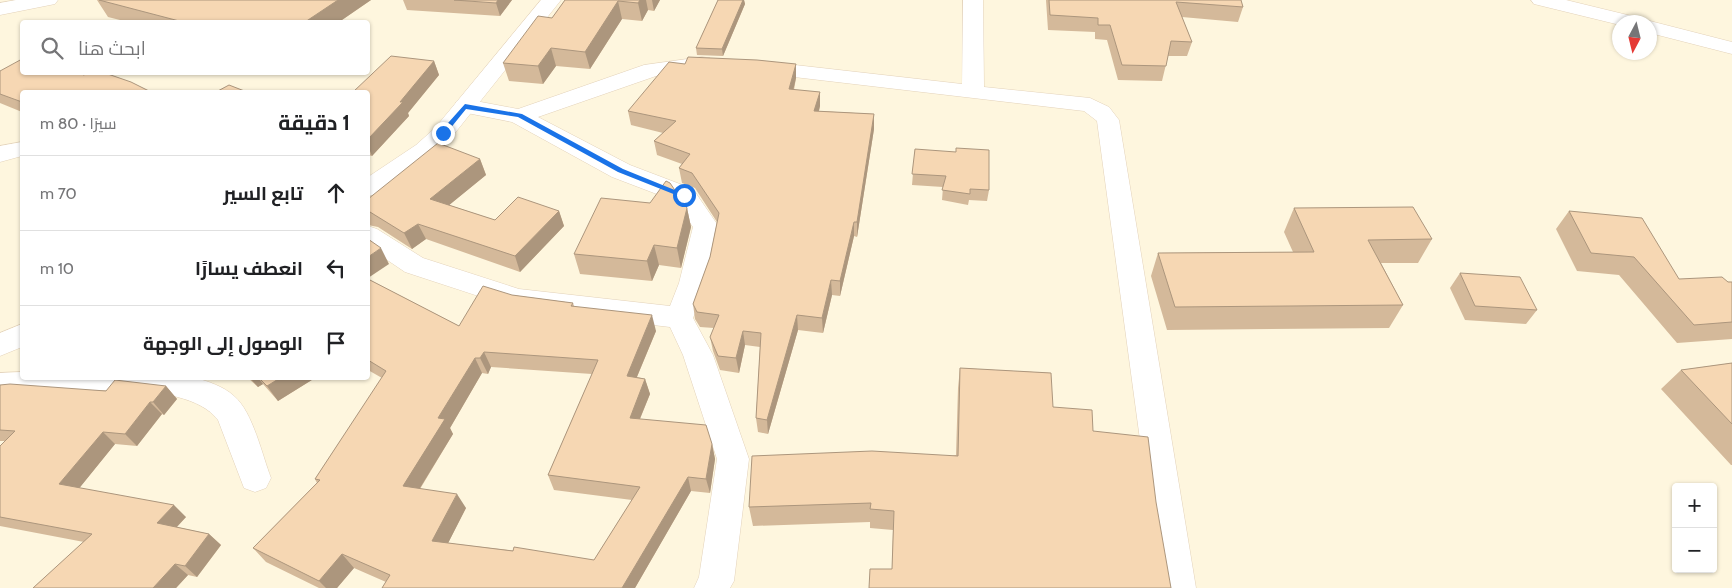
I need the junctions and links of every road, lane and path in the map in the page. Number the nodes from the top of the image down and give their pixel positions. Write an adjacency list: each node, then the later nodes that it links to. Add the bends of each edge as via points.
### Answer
1 (48, 0): 5 (street)
2 (551, 0): 10 (street)
3 (973, 0): 9 (street)
4 (1541, 0): 6 (street)
5 (0, 9)
6 (1612, 17)
7 (1657, 29): 8 (street)
8 (1732, 48)
9 (973, 92): 11 (street, via 693,63 652,70); 24 (street, via 1090,106 1108,120)
10 (465, 106): 11 (street); 14 (street, via 424,150)
11 (520, 116): 16 (street, via 620,171 684,195 706,227 694,282)
12 (20, 149): 13 (street)
13 (0, 154)
14 (370, 187)
15 (370, 236): 16 (street, via 414,265 518,299)
16 (679, 318): 23 (street, via 698,355 733,459 716,581)
17 (20, 336): 18 (street)
18 (0, 345)
19 (93, 380): 21 (street)
20 (144, 380): 22 (street, via 205,391 224,405)
21 (0, 385)
22 (255, 478)
23 (712, 588)
24 (1178, 588)

